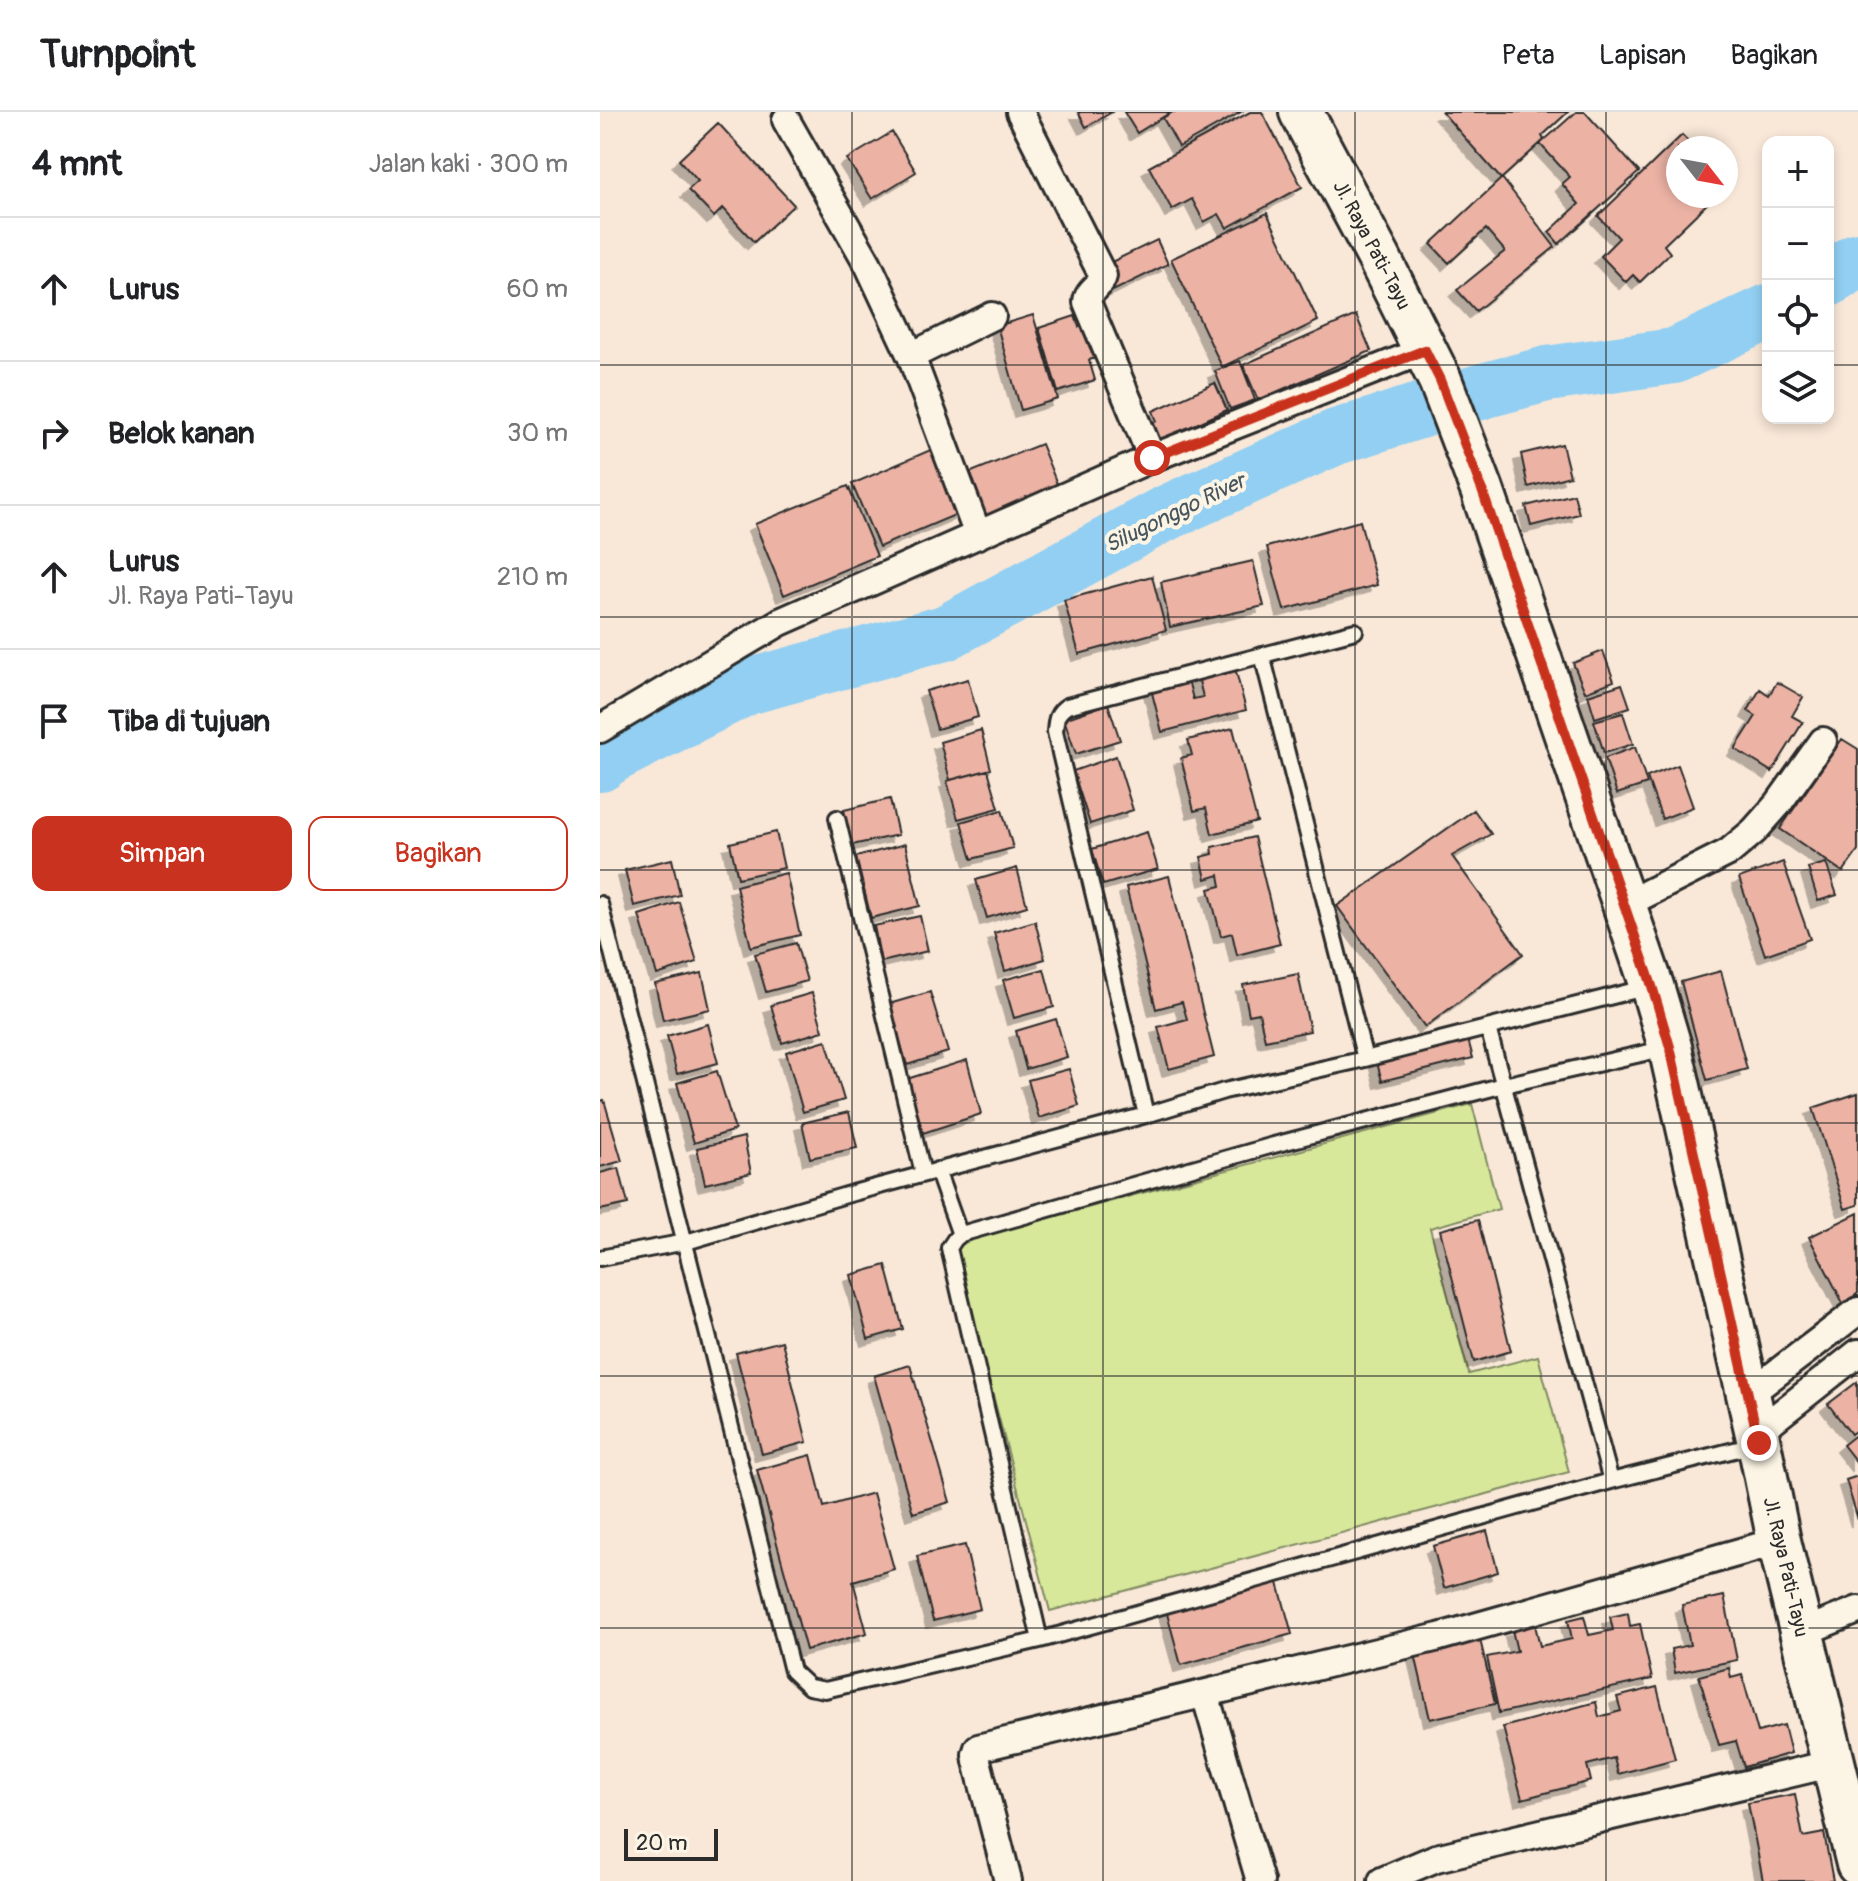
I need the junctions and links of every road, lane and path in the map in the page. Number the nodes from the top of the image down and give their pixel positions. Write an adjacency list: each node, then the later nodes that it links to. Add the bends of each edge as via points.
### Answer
1 (1020, 112): 7 (street, via 1103,276 1087,302)
2 (1301, 112): 6 (main road, Jl. Raya Pati-Tayu)
3 (786, 120): 5 (street, via 868,264)
4 (992, 316): 5 (street)
5 (911, 356): 8 (street)
6 (1433, 365): 7 (street); 15 (main road, Jl. Raya Pati-Tayu, via 1482,490)
7 (1152, 458): 8 (street)
8 (978, 535): 11 (street, via 780,622)
9 (1355, 631): 10 (lane)
10 (1262, 655): 19 (lane); 21 (lane, via 1067,706 1056,717 1055,732)
11 (600, 729)
12 (1823, 741): 15 (street, via 1778,804 1729,852)
13 (837, 818): 22 (lane)
14 (600, 904): 24 (lane)
15 (1624, 905): 16 (main road, Jl. Raya Pati-Tayu)
16 (1652, 986): 17 (lane); 18 (main road, Jl. Raya Pati-Tayu)
17 (1488, 1028): 19 (lane); 20 (lane)
18 (1670, 1047): 20 (lane); 28 (main road, Jl. Raya Pati-Tayu)
19 (1365, 1059): 21 (lane)
20 (1504, 1085): 23 (lane); 29 (lane)
21 (1146, 1115): 22 (lane)
22 (930, 1171): 23 (lane); 24 (lane)
23 (960, 1235): 33 (lane, via 949,1248)
24 (686, 1242): 25 (lane); 33 (lane, via 792,1671 809,1687 825,1690)
25 (600, 1258)
26 (1858, 1311): 28 (street)
27 (1858, 1353): 28 (street, via 1773,1420)
28 (1754, 1423): 29 (lane); 30 (main road, Jl. Raya Pati-Tayu)
29 (1611, 1481): 33 (lane)
30 (1779, 1541): 32 (main road, Jl. Raya Pati-Tayu); 34 (street, via 1439,1637)
31 (1858, 1610): 32 (street)
32 (1801, 1633): 35 (main road, Jl. Raya Pati-Tayu)
33 (1040, 1640)
34 (1205, 1694): 37 (street, via 978,1748); 38 (street)
35 (1834, 1763): 36 (main road, Jl. Raya Pati-Tayu); 39 (street, via 1436,1858)
36 (1858, 1864)
37 (1008, 1881)
38 (1260, 1881)
39 (1382, 1881)

